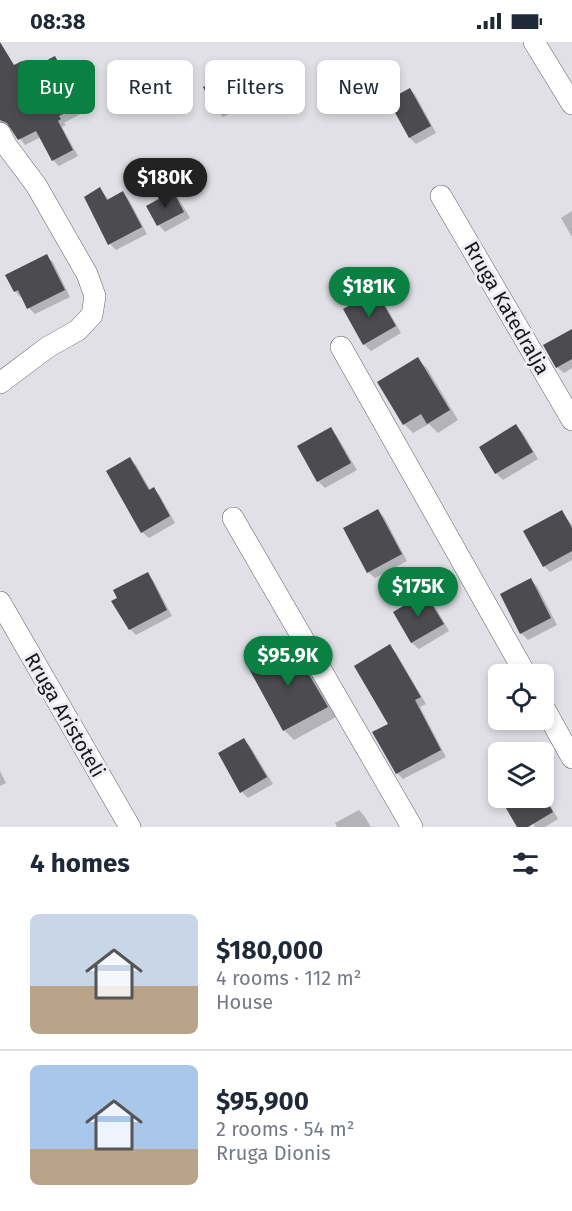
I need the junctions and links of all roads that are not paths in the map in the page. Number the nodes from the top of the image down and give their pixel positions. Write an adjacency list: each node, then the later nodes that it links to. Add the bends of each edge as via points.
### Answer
1 (534, 42): 2 (street)
2 (572, 104)
3 (0, 133): 6 (street, via 42,194 87,274 95,296 92,315 78,330)
4 (441, 195): 7 (street, Rruga Katedralja)
5 (341, 347): 10 (street)
6 (0, 383)
7 (572, 420)
8 (233, 518): 14 (street)
9 (0, 602): 13 (street, Rruga Aristoteli)
10 (519, 664)
11 (554, 726): 12 (street)
12 (572, 758)
13 (130, 827)
14 (412, 827)

